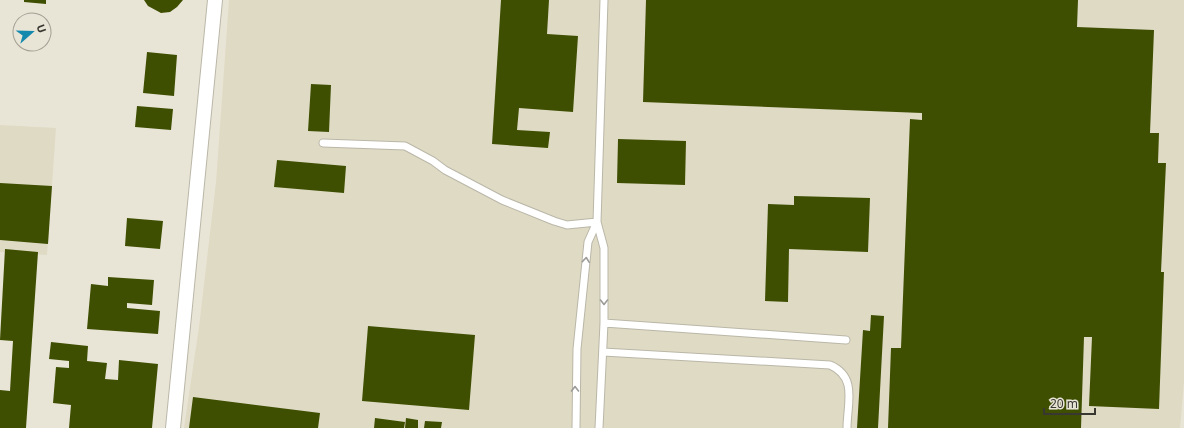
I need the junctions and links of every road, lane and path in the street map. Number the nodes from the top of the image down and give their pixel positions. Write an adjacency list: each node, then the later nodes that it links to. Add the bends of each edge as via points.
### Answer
1 (214, 0): 8 (street)
2 (604, 0): 4 (lane)
3 (323, 143): 4 (lane, via 405,146 489,193 554,221 567,225)
4 (597, 222): 5 (lane, one-way to 5, via 604,248); 9 (lane, one-way to 4, via 577,349 588,242)
5 (604, 323): 6 (lane); 7 (lane)
6 (846, 340)
7 (603, 352): 10 (lane); 11 (lane, via 830,366 839,369 846,377 849,388)
8 (173, 428)
9 (576, 428)
10 (600, 428)
11 (847, 428)

